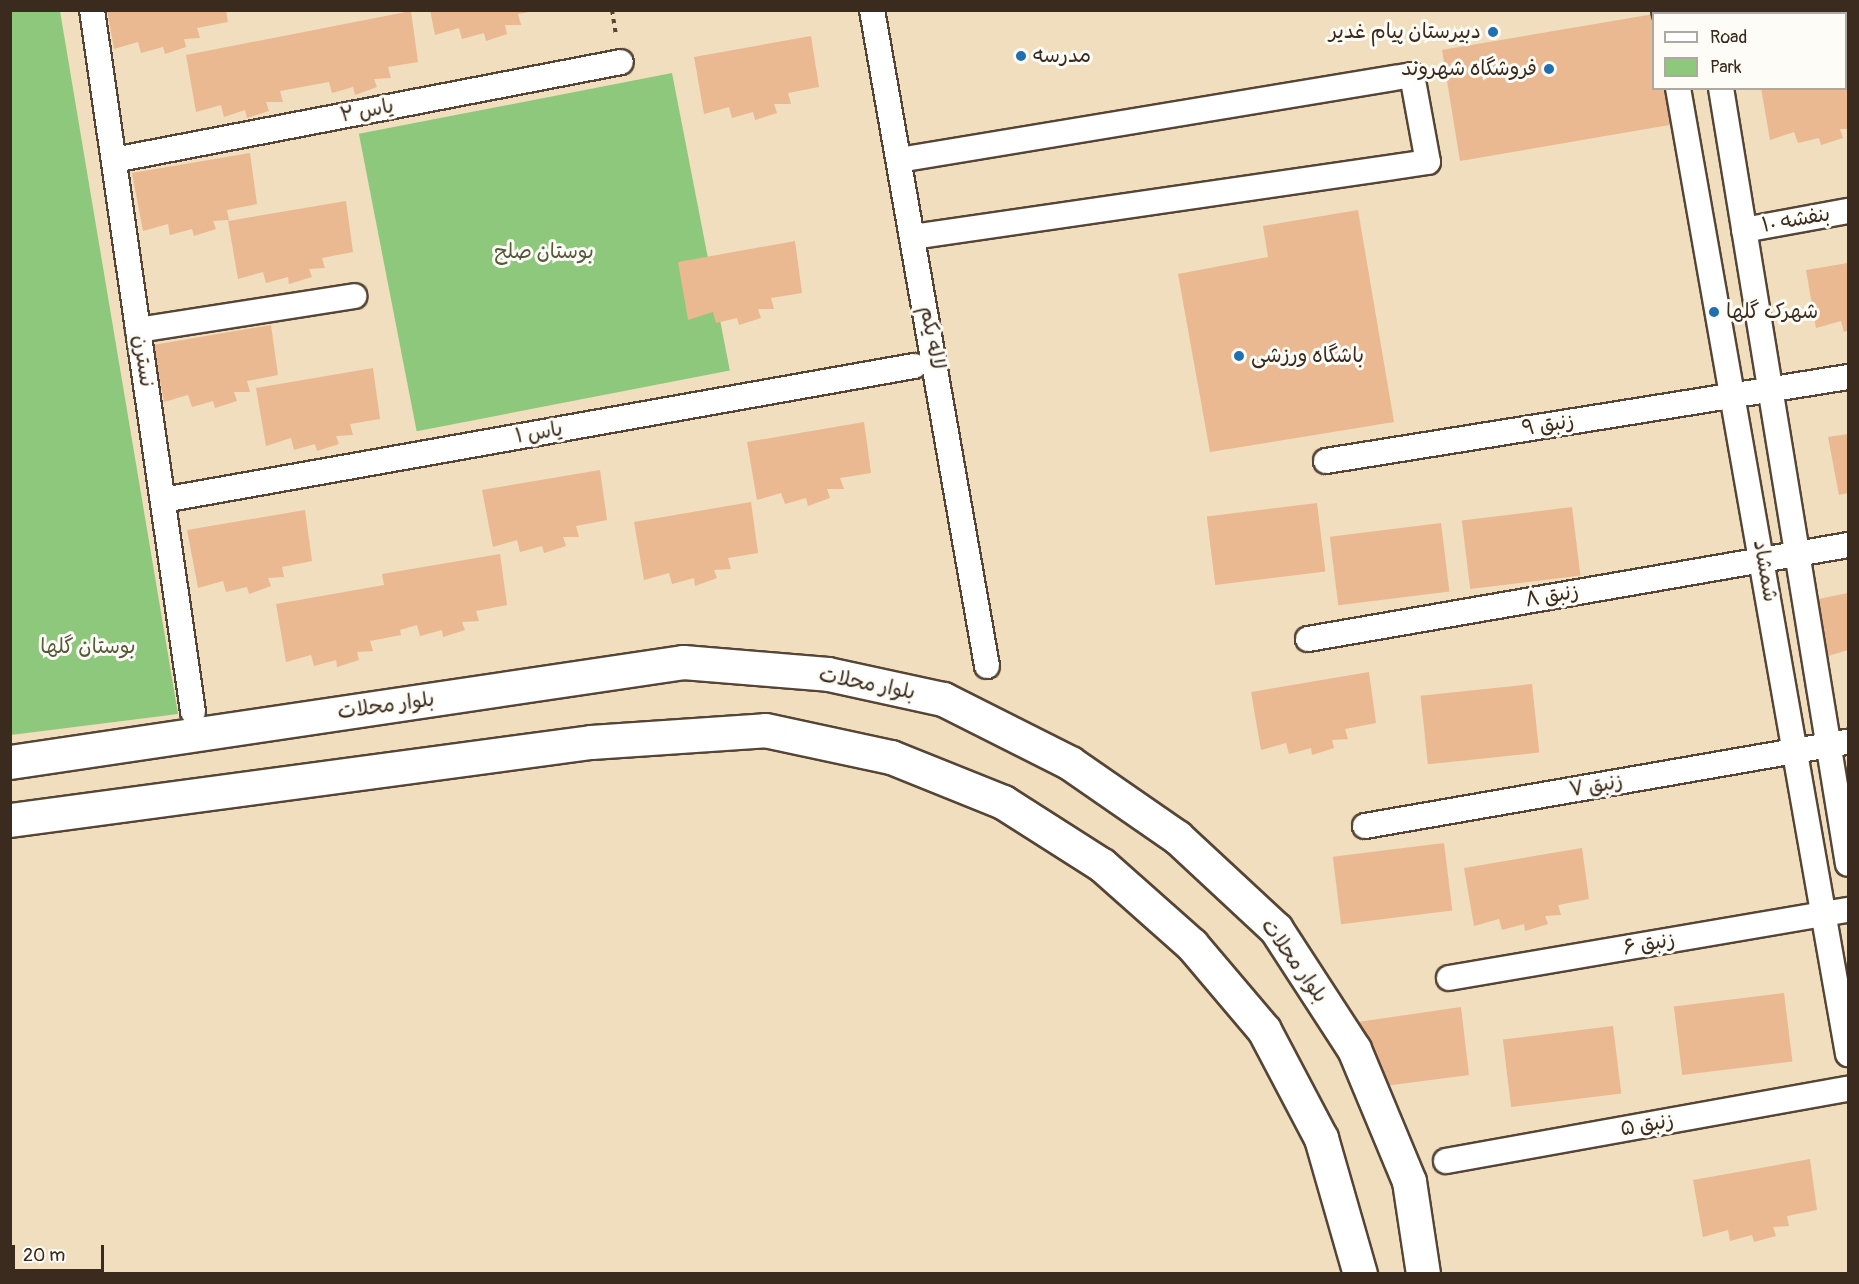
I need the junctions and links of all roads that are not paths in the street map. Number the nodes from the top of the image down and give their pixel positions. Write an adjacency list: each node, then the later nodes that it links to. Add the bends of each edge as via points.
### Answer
1 (92, 10): 6 (street, نسترن)
2 (872, 10): 7 (street, لاله یکم)
3 (621, 62): 6 (street, یاس ۲)
4 (1678, 90): 16 (street, شمشاد)
5 (1721, 90): 9 (street, شمشاد)
6 (114, 160): 12 (street, نسترن)
7 (899, 160): 10 (street, لاله یکم); 10 (street, via 1412,75 1428,162)
8 (1848, 211): 9 (street, بنفشه ۱۰)
9 (1744, 230): 15 (street, شمشاد)
10 (913, 237): 23 (street, لاله یکم)
11 (354, 296): 12 (street)
12 (138, 330): 18 (street, نسترن)
13 (914, 366): 18 (street, یاس ۱)
14 (1848, 377): 15 (street, زنبق ۹)
15 (1769, 390): 16 (street, زنبق ۹); 20 (street, شمشاد)
16 (1734, 396): 17 (street, زنبق ۹); 21 (street, شمشاد)
17 (1326, 460)
18 (163, 501): 24 (street, نسترن)
19 (1848, 545): 20 (street, زنبق ۸)
20 (1796, 554): 21 (street, زنبق ۸); 25 (street, شمشاد)
21 (1763, 560): 22 (street, زنبق ۸); 26 (street, شمشاد)
22 (1308, 639)
23 (987, 666)
24 (194, 712)
25 (1838, 744): 26 (street, زنبق ۷); 30 (street, شمشاد)
26 (1796, 751): 29 (street, زنبق ۷); 32 (street, شمشاد)
27 (10, 762): 38 (main road, بلوار محلات, via 683,662 828,674 943,699 1071,763 1178,837 1276,928 1354,1049 1409,1182)
28 (10, 820): 37 (main road, via 591,741 765,730 891,757 1012,808 1102,865 1192,945 1264,1030 1321,1138)
29 (1365, 826)
30 (1848, 864)
31 (1848, 910): 32 (street, زنبق ۶)
32 (1824, 915): 33 (street, زنبق ۶); 34 (street, شمشاد)
33 (1449, 978)
34 (1848, 1054)
35 (1848, 1089): 36 (street, زنبق ۵)
36 (1446, 1161)
37 (1360, 1274)
38 (1423, 1274)

